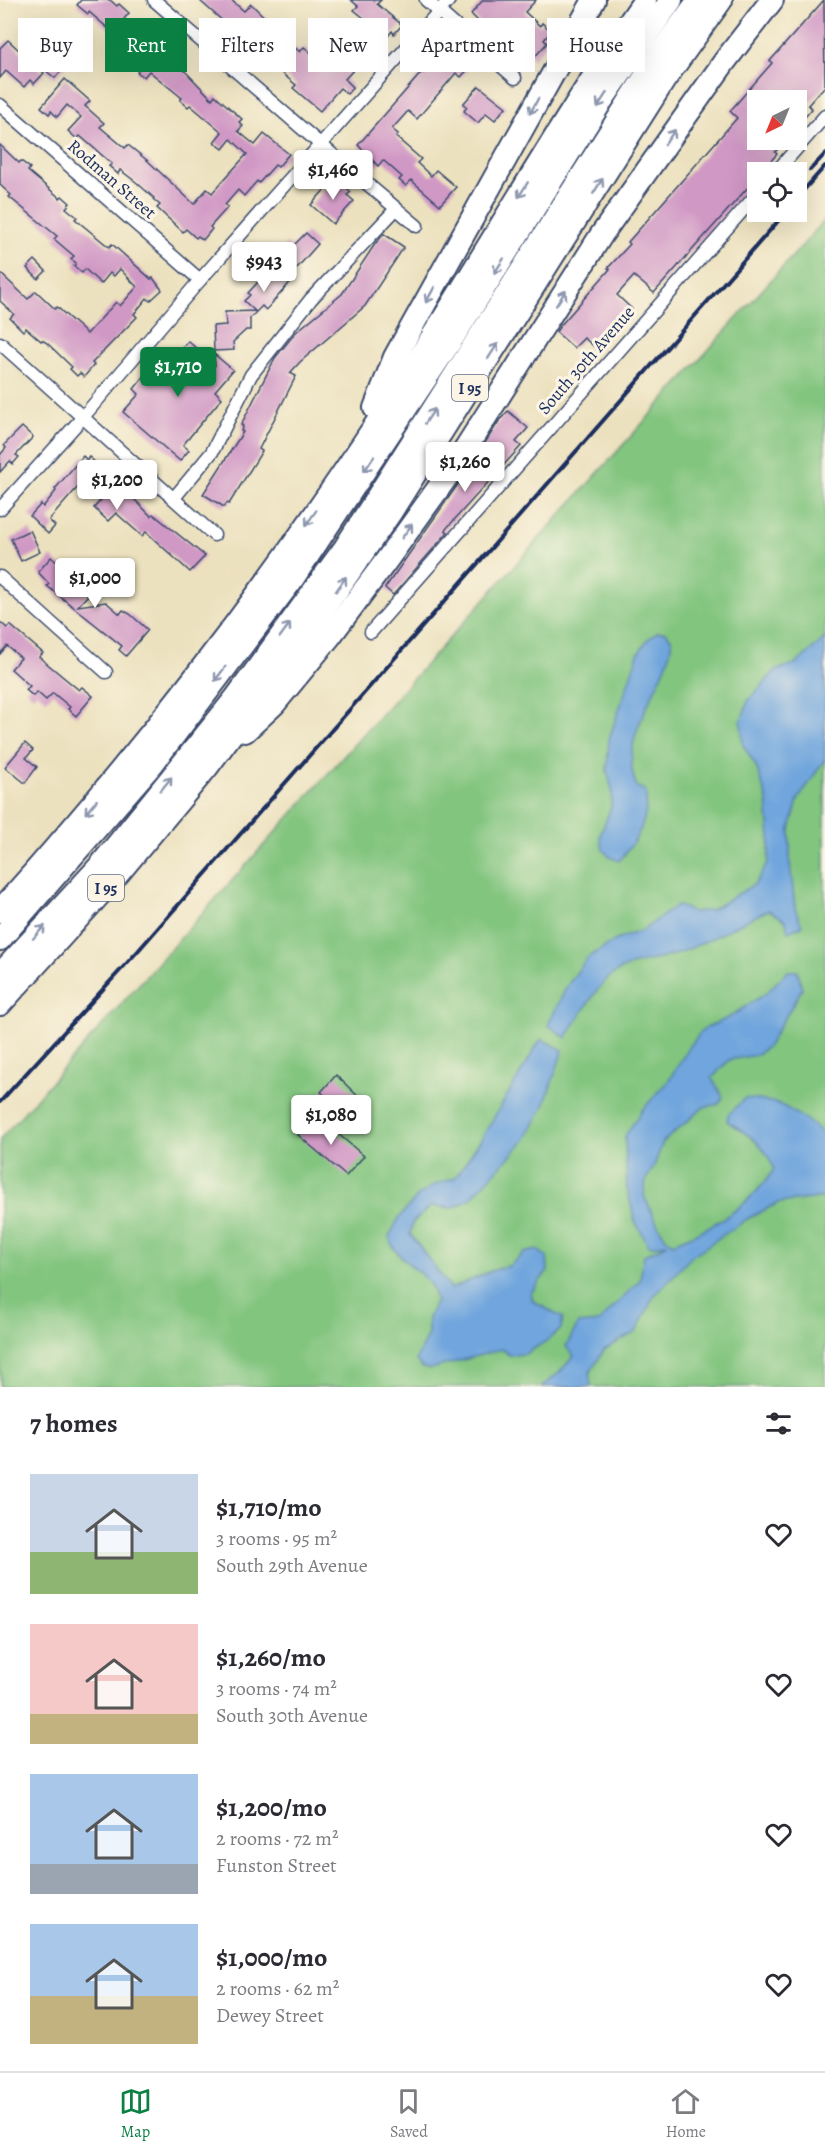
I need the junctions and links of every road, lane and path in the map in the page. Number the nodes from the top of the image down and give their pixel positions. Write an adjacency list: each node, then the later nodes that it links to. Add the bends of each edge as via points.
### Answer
1 (154, 0): 14 (street)
2 (426, 0): 10 (street)
3 (449, 0): 10 (street)
4 (594, 0): 22 (highway, one-way to 22, via 395,357)
5 (645, 0): 22 (highway, one-way to 22)
6 (671, 0): 31 (highway, one-way to 31, via 602,100 450,342 291,581 152,764)
7 (699, 0): 32 (highway, one-way to 7, via 101,865 236,698 345,548)
8 (721, 0): 29 (highway, I 95, one-way to 8, via 390,513 664,80)
9 (772, 0): 29 (highway, one-way to 9, via 274,704 386,561 453,468 602,234)
10 (439, 12): 11 (street); 14 (street)
11 (515, 78)
12 (0, 105): 19 (street, Rodman Street)
13 (825, 116): 15 (street)
14 (320, 144): 17 (street); 19 (street)
15 (785, 162)
16 (747, 205): 27 (street, South 30th Avenue)
17 (396, 209): 18 (street); 23 (street, via 311,299 251,375 212,452)
18 (417, 226)
19 (200, 280): 21 (street)
20 (0, 343): 21 (street)
21 (83, 417): 23 (street); 24 (street)
22 (356, 453): 30 (highway, one-way to 30, via 193,682 66,838)
23 (174, 498): 25 (street)
24 (0, 509)
25 (214, 535)
26 (0, 577): 28 (street)
27 (371, 632)
28 (106, 672)
29 (207, 767): 33 (highway, I 95, via 116,876)
30 (0, 911)
31 (0, 939)
32 (0, 975)
33 (0, 1004)

